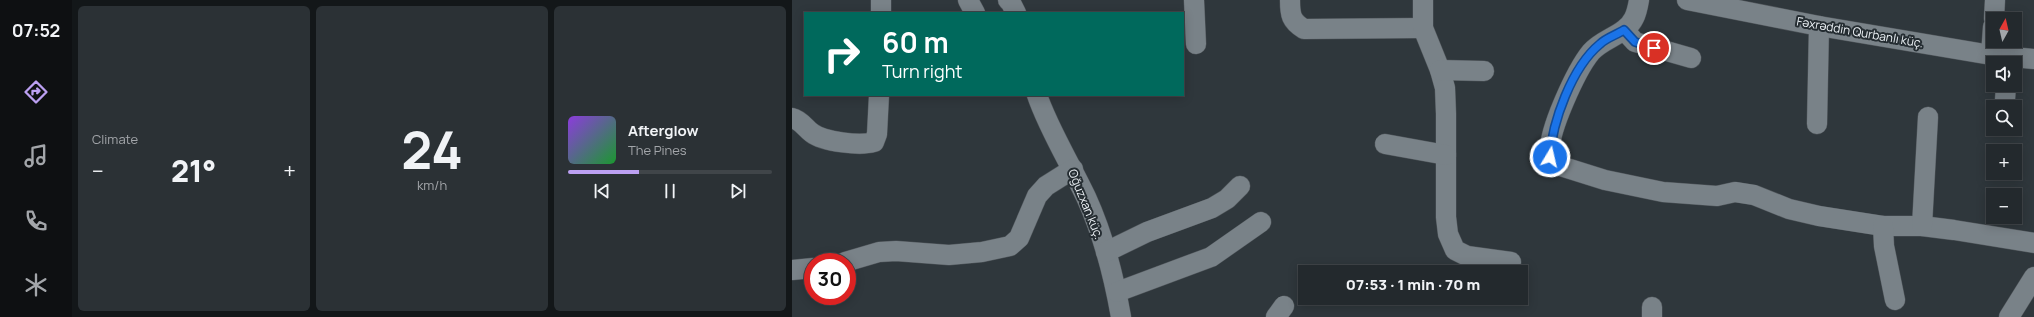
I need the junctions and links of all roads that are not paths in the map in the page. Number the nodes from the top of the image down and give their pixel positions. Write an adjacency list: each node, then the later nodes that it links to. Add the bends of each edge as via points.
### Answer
1 (881, 0): 11 (street)
2 (968, 0): 12 (street)
3 (1008, 0): 13 (street)
4 (1194, 0): 18 (street)
5 (1290, 0): 16 (street, via 1290,12 1295,24 1304,29)
6 (1423, 0): 16 (street)
7 (1639, 0): 17 (street, via 1634,18)
8 (1687, 0): 10 (street, Fəxrəddin Qurbanlı küç.)
9 (1995, 0): 14 (street)
10 (1727, 4): 15 (street, Fəxrəddin Qurbanlı küç.)
11 (881, 12)
12 (974, 12)
13 (1016, 12)
14 (1994, 12)
15 (1819, 26): 19 (street, Fəxrəddin Qurbanlı küç.); 29 (street)
16 (1423, 28): 23 (street)
17 (1624, 30): 20 (street, via 1635,42); 35 (street, via 1601,42 1582,64 1558,119 1550,148 1550,157 1554,164 1605,180 1662,192 1717,196 1735,192 1754,195 1789,209 1819,216)
18 (1196, 44)
19 (1991, 56)
20 (1691, 58)
21 (2022, 59): 22 (street, Fəxrəddin Qurbanlı küç.)
22 (2034, 59)
23 (1440, 70): 24 (street); 31 (street, via 1445,88)
24 (1484, 71)
25 (879, 96): 28 (street, via 877,134 874,142 865,144 825,139 812,134 797,119)
26 (1037, 96): 32 (street, Oğuzxan küç.)
27 (1928, 117): 36 (street)
28 (792, 118)
29 (1817, 124)
30 (1385, 144): 31 (street)
31 (1446, 155): 40 (street, via 1446,217 1448,234 1455,250 1467,256)
32 (1073, 169): 38 (street, Oğuzxan küç.); 39 (street, via 1046,186 1037,196 1019,238 1010,246 949,255 879,252)
33 (1240, 186): 38 (street, via 1227,199 1212,208 1147,232)
34 (1261, 222): 44 (street, via 1211,257)
35 (1883, 226): 36 (street); 45 (street, via 1884,246)
36 (1922, 226): 37 (street)
37 (2034, 243)
38 (1106, 252): 44 (street, Oğuzxan küç.)
39 (856, 259)
40 (1510, 262)
41 (804, 269): 42 (street)
42 (792, 270)
43 (2030, 289): 47 (street)
44 (1117, 292): 46 (street, Oğuzxan küç.)
45 (1895, 300)
46 (1121, 317)
47 (2009, 317)

